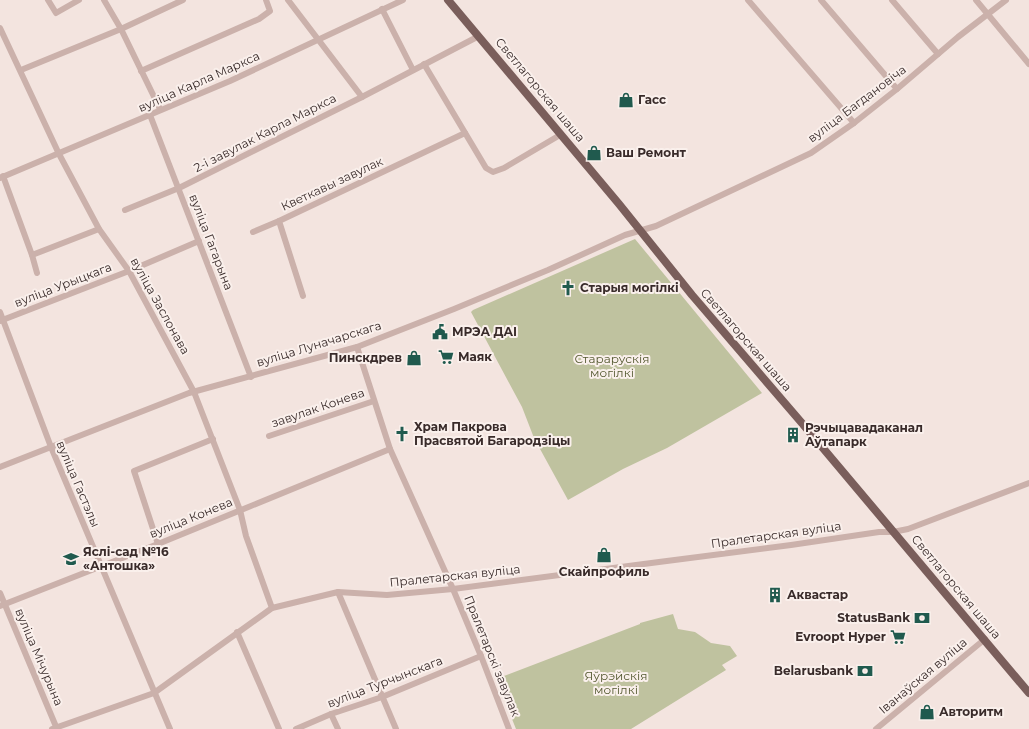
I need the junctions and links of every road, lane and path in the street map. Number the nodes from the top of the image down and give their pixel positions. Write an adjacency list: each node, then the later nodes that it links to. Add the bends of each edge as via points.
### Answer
1 (48, 0): 2 (street, via 56,13)
2 (79, 0)
3 (104, 0): 17 (street)
4 (183, 0): 17 (street)
5 (266, 0): 25 (street, via 270,11 259,19)
6 (288, 0): 19 (street)
7 (403, 0): 14 (street, вуліца Карла Маркса)
8 (448, 0): 18 (main road, Светлагорская шаша)
9 (748, 0): 30 (street)
10 (821, 0): 26 (street)
11 (892, 0): 20 (street)
12 (976, 0): 15 (street)
13 (1006, 0): 15 (street, вуліца Багдановіча)
14 (382, 9): 19 (street, вуліца Карла Маркса); 24 (street)
15 (988, 14): 20 (street, вуліца Багдановіча); 22 (street)
16 (0, 28): 23 (street, вуліца Заслонава)
17 (121, 29): 23 (street); 25 (street)
18 (479, 36): 21 (street, 2-і завулак Карла Маркса); 32 (main road, Светлагорская шаша)
19 (318, 39): 27 (street); 28 (street, вуліца Карла Маркса)
20 (938, 54): 26 (street, вуліца Багдановіча)
21 (424, 64): 24 (street, 2-і завулак Карла Маркса); 31 (street)
22 (1029, 64)
23 (21, 70): 33 (street, вуліца Заслонава)
24 (413, 70): 27 (street, 2-і завулак Карла Маркса)
25 (141, 71): 28 (street)
26 (897, 89): 30 (street, вуліца Багдановіча)
27 (362, 96): 35 (street, 2-і завулак Карла Маркса)
28 (160, 109): 29 (street, вуліца Карла Маркса)
29 (150, 115): 33 (street, вуліца Карла Маркса); 35 (street, вуліца Гагарына)
30 (854, 123): 39 (street, вуліца Багдановіча, via 804,157 656,226)
31 (465, 133): 32 (street, via 486,168 493,172); 37 (street, Кветкавы завулак)
32 (560, 135): 39 (main road, Светлагорская шаша)
33 (59, 154): 34 (street, вуліца Карла Маркса); 38 (street, вуліца Заслонава)
34 (2, 177): 42 (street)
35 (179, 188): 36 (street, 2-і завулак Карла Маркса); 41 (street, вуліца Гагарына)
36 (125, 210)
37 (279, 221): 40 (street); 45 (street, Кветкавы завулак)
38 (100, 229): 42 (street); 43 (street, вуліца Заслонава)
39 (640, 230): 48 (street, вуліца Луначарскага); 59 (main road, Светлагорская шаша)
40 (253, 232)
41 (199, 241): 43 (street, вуліца Урыцкага); 49 (street, вуліца Гагарына)
42 (32, 254): 44 (street)
43 (129, 271): 47 (street, вуліца Урыцкага); 50 (street, вуліца Заслонава)
44 (37, 273)
45 (303, 296)
46 (0, 312): 47 (street, вуліца Гастэлы)
47 (1, 321): 54 (street, вуліца Гастэлы)
48 (357, 347): 49 (street, вуліца Луначарскага); 51 (street, Пралетарскі завулак)
49 (251, 377): 50 (street, вуліца Луначарскага)
50 (194, 392): 53 (street, вуліца Заслонава); 54 (street, вуліца Луначарскага)
51 (374, 401): 52 (street, завулак Конева); 55 (street, Пралетарскі завулак)
52 (269, 436)
53 (214, 439): 58 (street, вуліца Заслонава); 60 (street, via 134,471)
54 (51, 447): 56 (street, вуліца Луначарскага); 61 (street, вуліца Гастэлы)
55 (390, 449): 58 (street, вуліца Конева); 62 (street, Пралетарскі завулак)
56 (0, 467)
57 (1029, 483): 59 (street, Пралетарская вуліца, via 908,529)
58 (240, 510): 60 (street, вуліца Конева); 66 (street, вуліца Заслонава, via 246,536)
59 (893, 532): 62 (street, Пралетарская вуліца); 68 (main road, Светлагорская шаша)
60 (158, 544): 61 (street, вуліца Конева)
61 (100, 565): 65 (street, вуліца Конева); 70 (street, вуліца Гастэлы)
62 (453, 589): 63 (street, Пралетарская вуліца, via 387,594); 69 (street, Пралетарскі завулак)
63 (338, 592): 66 (street, Пралетарская вуліца); 72 (street)
64 (0, 593): 65 (street, вуліца Мічурына)
65 (2, 605): 74 (street, вуліца Мічурына)
66 (272, 608): 67 (street, Пралетарская вуліца)
67 (237, 632): 70 (street, Пралетарская вуліца); 76 (street)
68 (985, 639): 71 (main road, Светлагорская шаша); 81 (street, Іванаўская вуліца)
69 (481, 656): 72 (street, вуліца Турчынскага); 80 (street, Пралетарскі завулак)
70 (154, 693): 74 (street, Пралетарская вуліца); 75 (street, вуліца Гастэлы)
71 (1029, 693)
72 (382, 697): 73 (street, вуліца Турчынскага); 79 (street)
73 (331, 714): 77 (street, вуліца Турчынскага); 78 (street)
74 (55, 728)
75 (170, 729)
76 (280, 729)
77 (296, 729)
78 (338, 729)
79 (396, 729)
80 (509, 729)
81 (876, 729)

